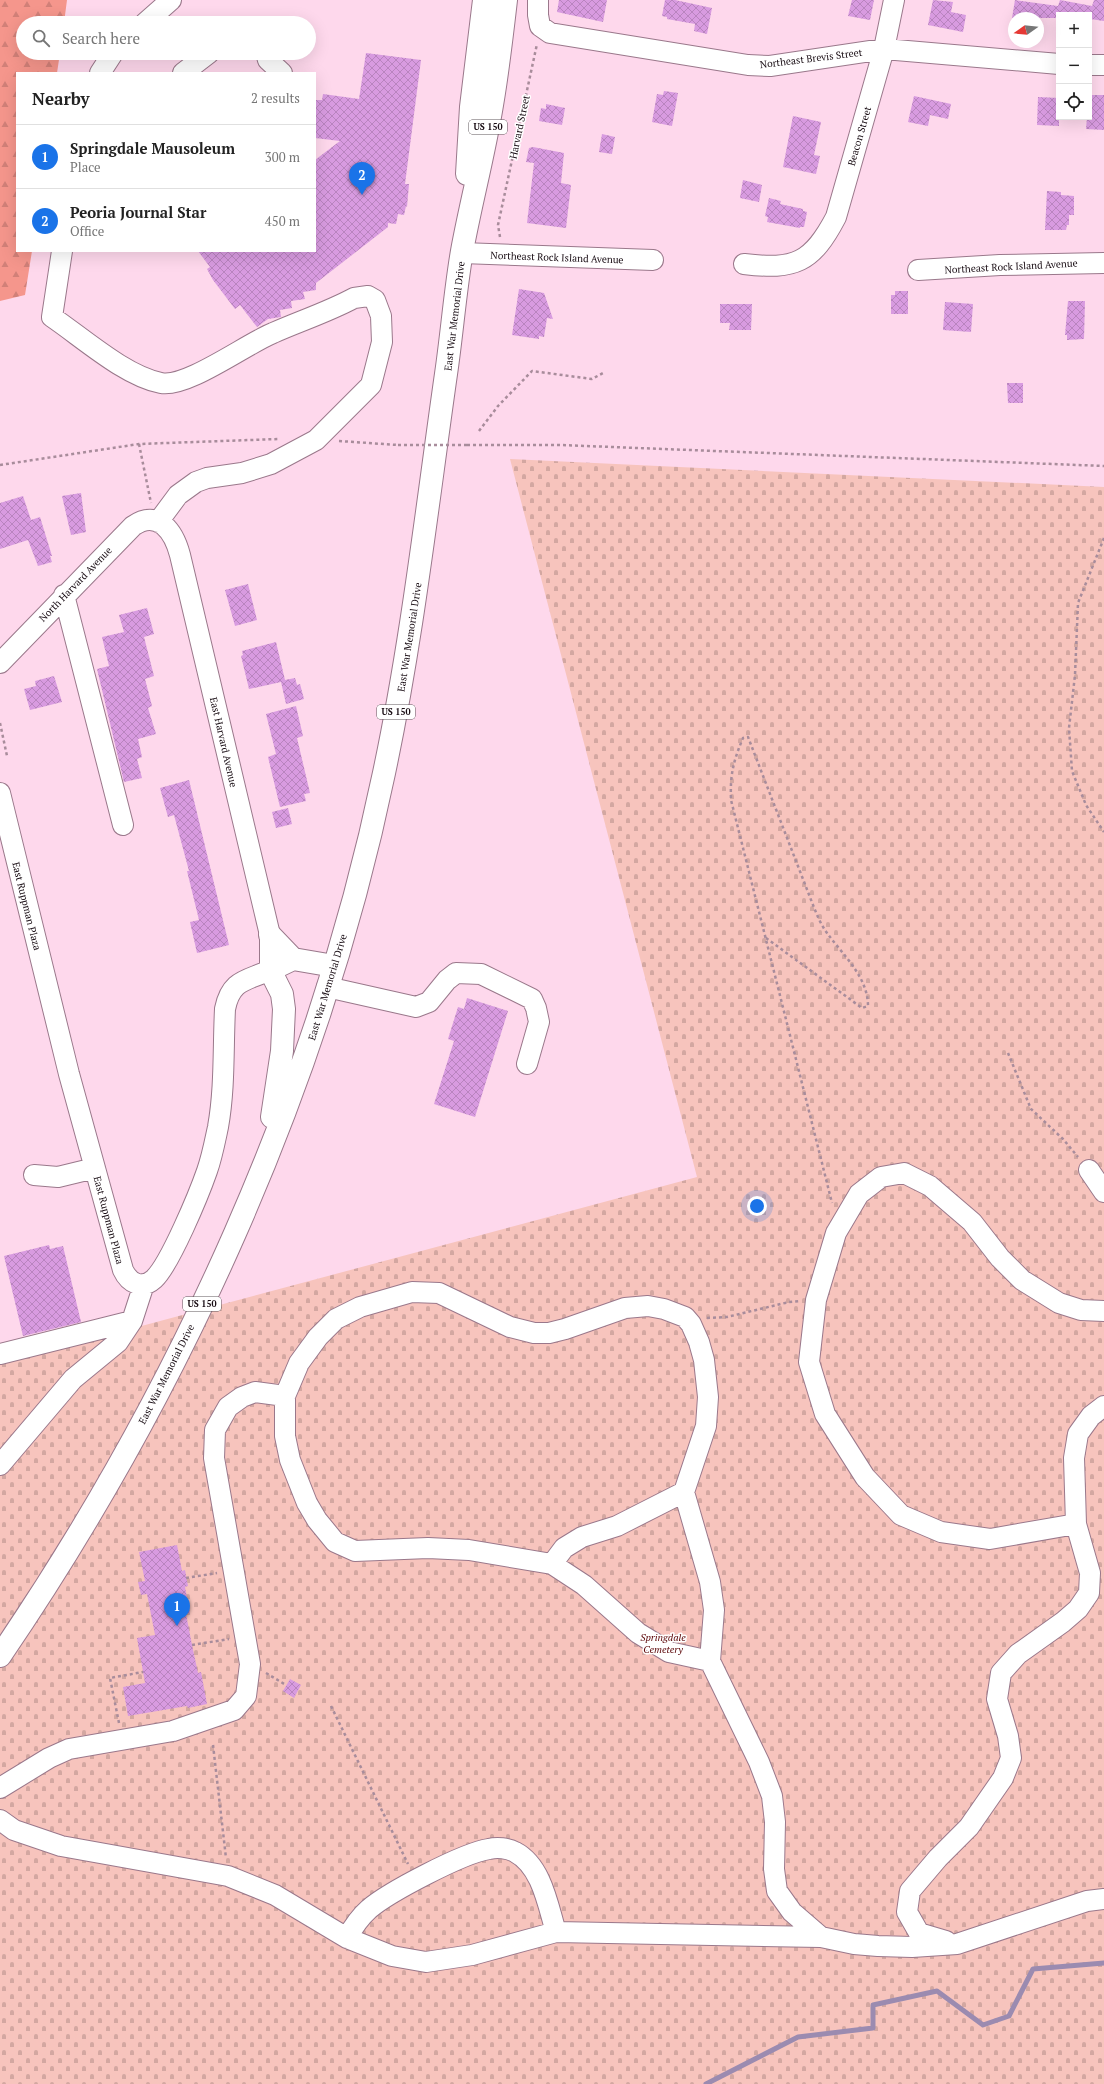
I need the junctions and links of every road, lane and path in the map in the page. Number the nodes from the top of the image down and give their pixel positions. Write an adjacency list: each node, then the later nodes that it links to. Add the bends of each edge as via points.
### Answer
1 (171, 0): 6 (street)
2 (484, 0): 17 (highway, East War Memorial Drive / US 150, via 471,107)
3 (506, 0): 17 (highway, East War Memorial Drive / US 150, via 492,107)
4 (538, 0): 7 (street)
5 (894, 0): 8 (street, Beacon Street)
6 (153, 16)
7 (542, 29): 8 (street, Northeast Brevis Street, via 550,33 762,66); 18 (path, Harvard Street, via 535,49 498,225)
8 (884, 49): 11 (street, Northeast Brevis Street); 21 (street, Beacon Street, via 836,218 823,240 812,254 793,264)
9 (199, 60): 14 (street)
10 (268, 60): 15 (street)
11 (1056, 64)
12 (1092, 65): 13 (street)
13 (1104, 65)
14 (184, 72)
15 (281, 72)
16 (62, 252): 30 (street, via 52,317 143,378 162,383 172,384 201,372 271,333 354,298 368,296 376,300 381,316 382,342 371,385 316,440 271,464 196,482 178,495)
17 (462, 253): 18 (street, Northeast Rock Island Avenue); 42 (highway, East War Memorial Drive / US 150, via 402,684 369,838)
18 (504, 255): 19 (street, Northeast Rock Island Avenue)
19 (653, 260)
20 (1104, 263): 22 (street, Northeast Rock Island Avenue)
21 (744, 264)
22 (918, 270)
23 (603, 374): 24 (path, via 592,379 532,371)
24 (479, 430)
25 (280, 439): 27 (path)
26 (332, 441): 29 (path, bridge, via 398,445 560,445)
27 (139, 444): 28 (path); 30 (path)
28 (0, 465)
29 (1104, 466)
30 (156, 521): 32 (street, North Harvard Avenue, via 142,521 127,531); 39 (street, East Harvard Avenue, via 172,532 179,551)
31 (1104, 538): 38 (path, via 1078,602 1075,675 1069,728 1072,771 1086,805)
32 (64, 595): 33 (street, North Harvard Avenue); 37 (street)
33 (0, 663)
34 (0, 723): 35 (path)
35 (8, 756)
36 (0, 793): 47 (street, East Ruppman Plaza, via 32,930)
37 (123, 825)
38 (1104, 832)
39 (270, 935): 41 (highway); 43 (street, East Harvard Avenue)
40 (766, 938): 40 (path, via 731,800 730,778 743,738 748,737 813,906 826,932 859,975 868,994 868,1006 862,1008); 51 (path)
41 (293, 959): 42 (highway); 43 (highway)
42 (334, 966): 44 (highway, East War Memorial Drive / US 150)
43 (270, 970): 52 (highway, via 282,994 282,1051 269,1129); 53 (street, via 243,980 229,993 218,1125 208,1170 168,1258 155,1279)
44 (327, 987): 46 (street, via 416,1007 429,1002 456,973 481,974 532,999 539,1022); 52 (highway, East War Memorial Drive / US 150, via 294,1086)
45 (1008, 1052): 48 (path, via 1031,1109 1063,1139)
46 (527, 1064)
47 (95, 1168): 49 (street, via 58,1177); 53 (street, East Ruppman Plaza, via 123,1270 132,1282)
48 (1089, 1170): 50 (street)
49 (34, 1175)
50 (1104, 1192)
51 (832, 1203)
52 (246, 1208): 69 (highway, East War Memorial Drive / US 150, via 162,1384 95,1504)
53 (144, 1284): 57 (street)
54 (816, 1300): 55 (street, via 836,1233 859,1194 881,1177 904,1173 930,1186 972,1222 1000,1258 1022,1280 1059,1303 1081,1310); 56 (path, via 789,1302 715,1319); 63 (street, via 808,1362 825,1414 865,1477 901,1515 941,1532 990,1539)
55 (1104, 1311)
56 (684, 1317): 59 (street, via 648,1306 625,1308 565,1330 534,1333 510,1327 439,1293 412,1292 360,1307 336,1319 318,1337 299,1363); 62 (street, via 691,1324 704,1360 708,1397 706,1426)
57 (132, 1321): 58 (street); 61 (street, via 118,1342 73,1379)
58 (0, 1354)
59 (285, 1396): 64 (street, via 285,1436 290,1460 307,1504 335,1542 355,1551 428,1548 469,1550); 75 (street, via 255,1392 242,1397 228,1407 215,1430 214,1458 250,1664 246,1696 234,1710 172,1731 69,1749 48,1758)
60 (1104, 1406): 63 (street, via 1091,1416 1078,1434 1074,1458)
61 (0, 1465)
62 (684, 1492): 64 (street, via 617,1526 582,1537 564,1548); 70 (street, via 710,1582 714,1610)
63 (1076, 1524): 83 (street, via 1090,1573 1089,1593 1078,1609 1018,1654 1001,1673 997,1699 1008,1736 1011,1758 1003,1778 969,1827 910,1891 907,1912 919,1933)
64 (552, 1564): 70 (street, via 584,1585 638,1633 669,1652)
65 (213, 1574): 66 (path)
66 (186, 1578)
67 (227, 1639): 68 (path)
68 (192, 1645)
69 (0, 1656)
70 (710, 1662): 81 (street, via 759,1762 772,1796 777,1891 792,1912)
71 (143, 1672): 73 (path, via 110,1678)
72 (332, 1706): 78 (path)
73 (120, 1728)
74 (213, 1745): 77 (path)
75 (0, 1788)
76 (0, 1820): 77 (street, via 14,1830 61,1846)
77 (228, 1876): 82 (street, via 276,1895)
78 (416, 1880): 80 (street, via 488,1849 502,1848 515,1851 525,1859 544,1891); 82 (street, via 370,1909 352,1928)
79 (1104, 1899): 83 (street, via 1087,1901)
80 (556, 1932): 81 (street); 82 (street, via 472,1956 426,1962 392,1956)
81 (821, 1937): 83 (street, via 878,1946)
82 (347, 1938)
83 (957, 1944)

